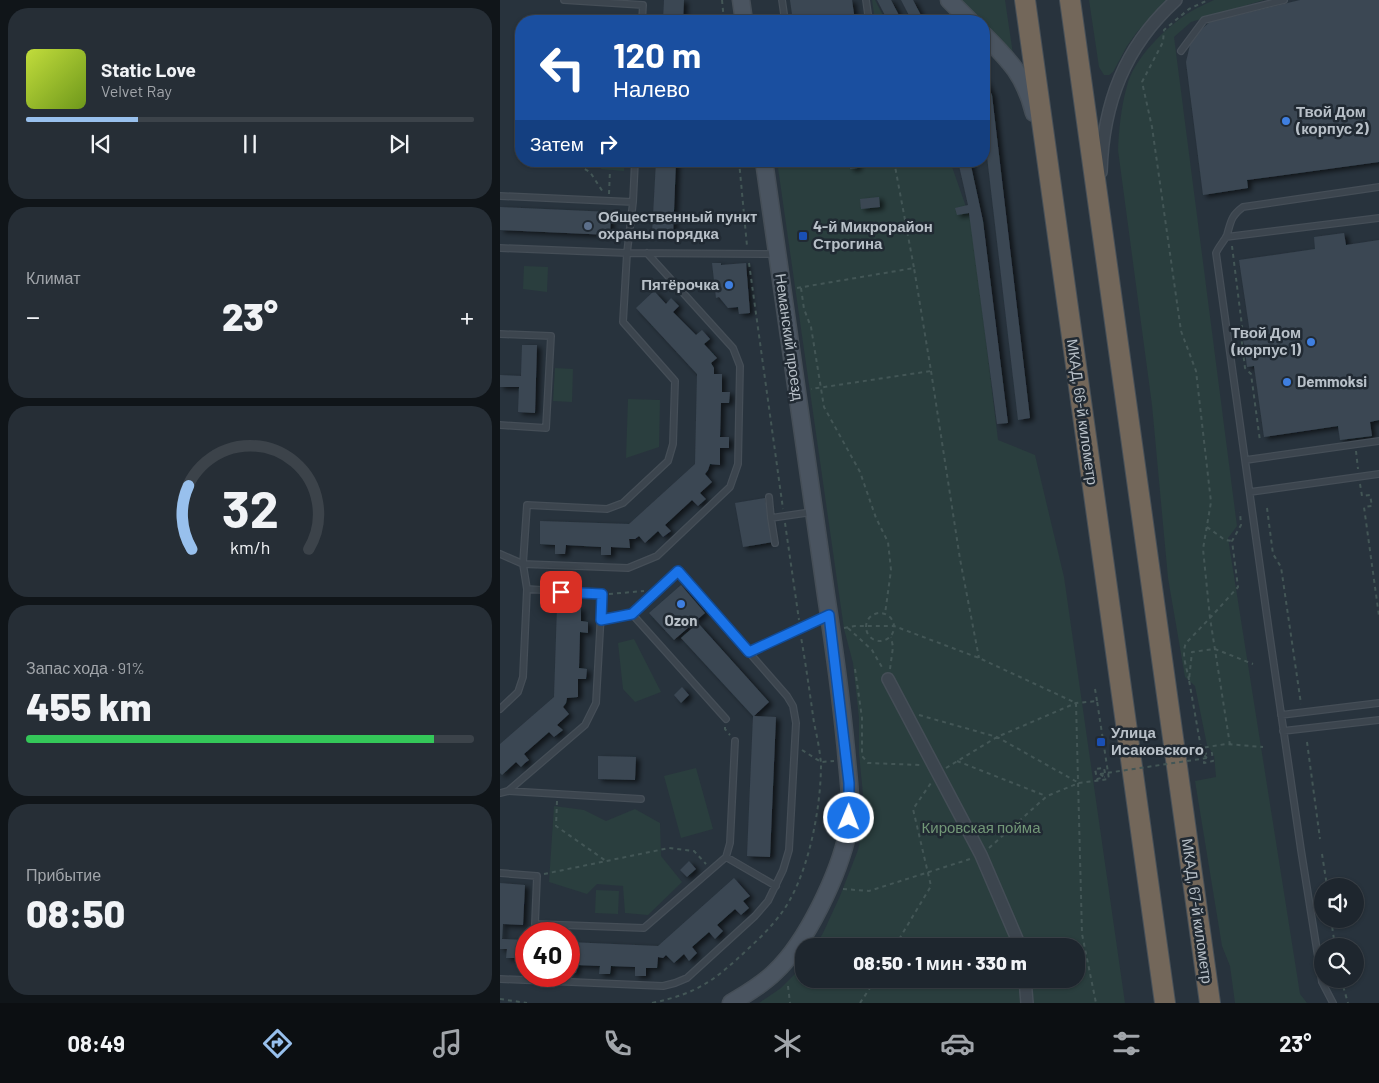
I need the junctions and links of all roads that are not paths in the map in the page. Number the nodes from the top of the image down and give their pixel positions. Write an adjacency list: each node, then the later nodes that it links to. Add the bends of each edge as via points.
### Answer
1 (564, 0): 10 (lane, via 643,5)
2 (741, 0): 11 (street)
3 (782, 0): 12 (lane)
4 (866, 0): 13 (lane)
5 (949, 0): 14 (street)
6 (1025, 0): 19 (highway, МКАД, 66-й километр)
7 (1070, 0): 24 (highway)
8 (1176, 0): 24 (street, via 1142,36 1117,84 1104,136)
9 (1284, 0): 16 (lane, via 1204,20)
10 (642, 15)
11 (743, 15)
12 (784, 15)
13 (868, 15)
14 (964, 15)
15 (990, 41): 19 (street, via 1023,80 1032,103)
16 (1182, 51)
17 (635, 167): 22 (lane)
18 (765, 167): 29 (street, Неманский проезд)
19 (1050, 180): 66 (highway, МКАД, 66-й километр)
20 (1379, 187): 25 (lane, via 1242,207 1234,214)
21 (500, 196): 22 (lane)
22 (633, 202): 27 (lane)
23 (1379, 218): 25 (lane)
24 (1100, 219): 67 (highway, МКАД, 67-й километр)
25 (1226, 237): 33 (lane, via 1216,253)
26 (500, 248): 27 (lane)
27 (627, 253): 28 (lane); 41 (lane, via 623,322 675,381 673,444 668,461 623,503 607,509 527,505)
28 (648, 253): 29 (lane); 41 (lane, via 733,348 740,366 738,464 730,486 657,556 628,568)
29 (778, 254): 37 (street, Неманский проезд)
30 (500, 334): 31 (lane, via 551,336 546,428)
31 (500, 425)
32 (1379, 441): 33 (lane)
33 (1246, 460): 35 (lane)
34 (1379, 474): 35 (lane)
35 (1250, 492): 50 (lane)
36 (768, 497): 38 (lane)
37 (814, 512): 38 (lane); 44 (street)
38 (771, 518): 39 (lane)
39 (775, 543)
40 (500, 554): 41 (lane)
41 (523, 564): 42 (lane)
42 (527, 589): 45 (lane, via 602,594); 49 (lane, via 523,677 518,692)
43 (632, 614): 45 (lane); 46 (lane, via 678,571); 51 (lane)
44 (829, 615): 46 (lane); 64 (street, via 845,741 850,805 848,830 828,887 795,949 775,972)
45 (601, 620): 55 (lane, via 596,703 585,725)
46 (749, 652): 60 (lane, via 787,696 793,706 796,723 789,850)
47 (888, 679): 61 (street, via 981,855)
48 (1379, 703): 50 (lane)
49 (500, 710)
50 (1281, 715): 53 (lane)
51 (726, 719)
52 (1379, 720): 53 (lane)
53 (1283, 731): 68 (lane, via 1322,982)
54 (733, 738): 58 (lane, via 730,843)
55 (508, 791): 56 (lane); 57 (lane)
56 (500, 793)
57 (641, 799)
58 (726, 856): 59 (lane, via 644,928 535,924 537,876); 60 (lane)
59 (500, 873)
60 (776, 886): 62 (lane, via 755,916 687,978 675,983 663,986)
61 (1017, 938)
62 (500, 979)
63 (1026, 988): 65 (street)
64 (731, 1003)
65 (1027, 1003)
66 (1164, 1003)
67 (1210, 1003)
68 (1333, 1003)

